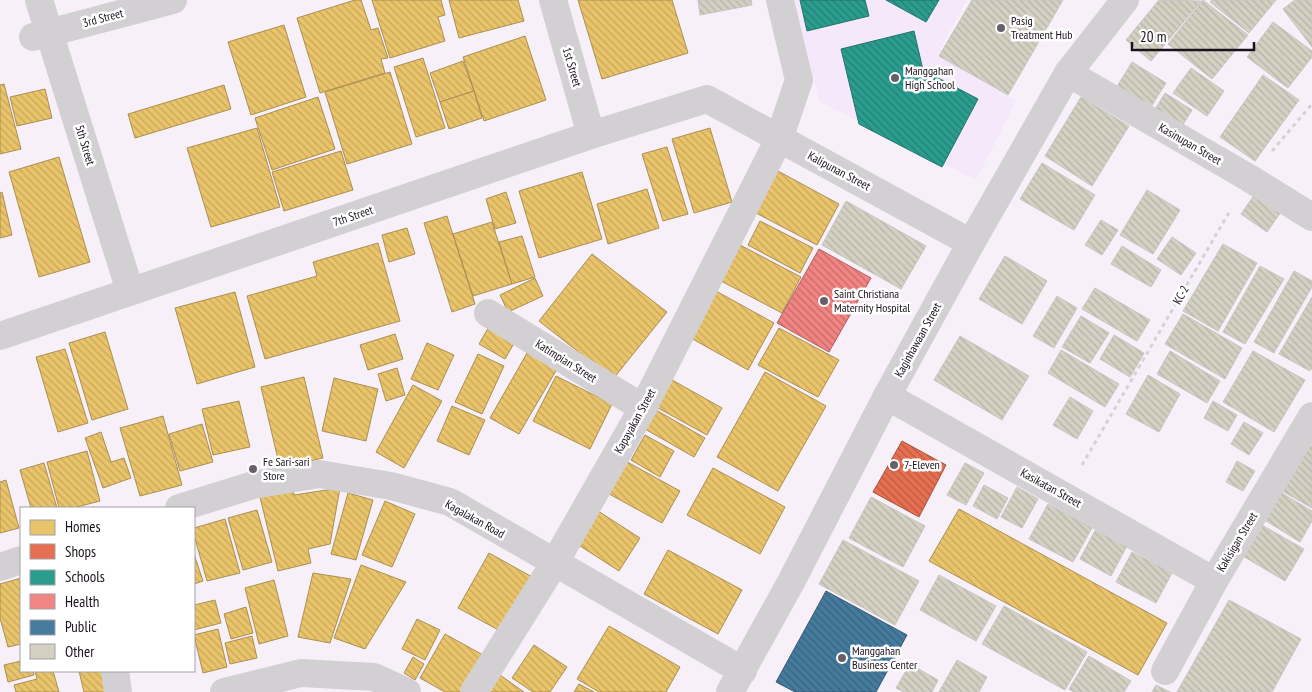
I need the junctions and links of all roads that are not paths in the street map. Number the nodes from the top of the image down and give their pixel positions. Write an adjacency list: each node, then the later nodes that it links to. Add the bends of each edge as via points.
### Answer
1 (39, 0): 6 (street, 5th Street)
2 (173, 0): 6 (street, 3rd Street)
3 (553, 0): 9 (street, 1st Street)
4 (780, 0): 10 (street, Kapayakan Street, via 800,80)
5 (1125, 0): 7 (street, Kaginhawaan Street)
6 (41, 35): 13 (street, 5th Street)
7 (1068, 73): 11 (street, Kasinupan Street); 12 (street, Kaginhawaan Street)
8 (707, 99): 9 (street, 7th Street); 10 (street, Kalipunan Street)
9 (591, 135): 13 (street, 7th Street)
10 (779, 140): 12 (street, Kalipunan Street); 17 (street, Kapayakan Street)
11 (1312, 217)
12 (971, 243): 16 (street, Kaginhawaan Street)
13 (130, 291): 15 (street, 7th Street)
14 (488, 313): 17 (street, Katimpian Street)
15 (0, 336)
16 (887, 396): 23 (street, Kasikatan Street); 26 (street, Kaginhawaan Street, via 796,574)
17 (643, 408): 21 (street, Kapayakan Street)
18 (1312, 416): 23 (street, Kakisigan Street)
19 (182, 507): 21 (street, Kagalakan Road, via 253,485 319,474 391,486 450,502)
20 (20, 560): 22 (street)
21 (554, 564): 26 (street, Kagalakan Road); 30 (street, Kapayakan Street)
22 (0, 567)
23 (1214, 581): 24 (street, Kakisigan Street)
24 (1165, 671)
25 (115, 672): 27 (street)
26 (736, 682)
27 (118, 692)
28 (224, 692): 29 (street, via 301,673 374,677)
29 (406, 692)
30 (474, 692)

